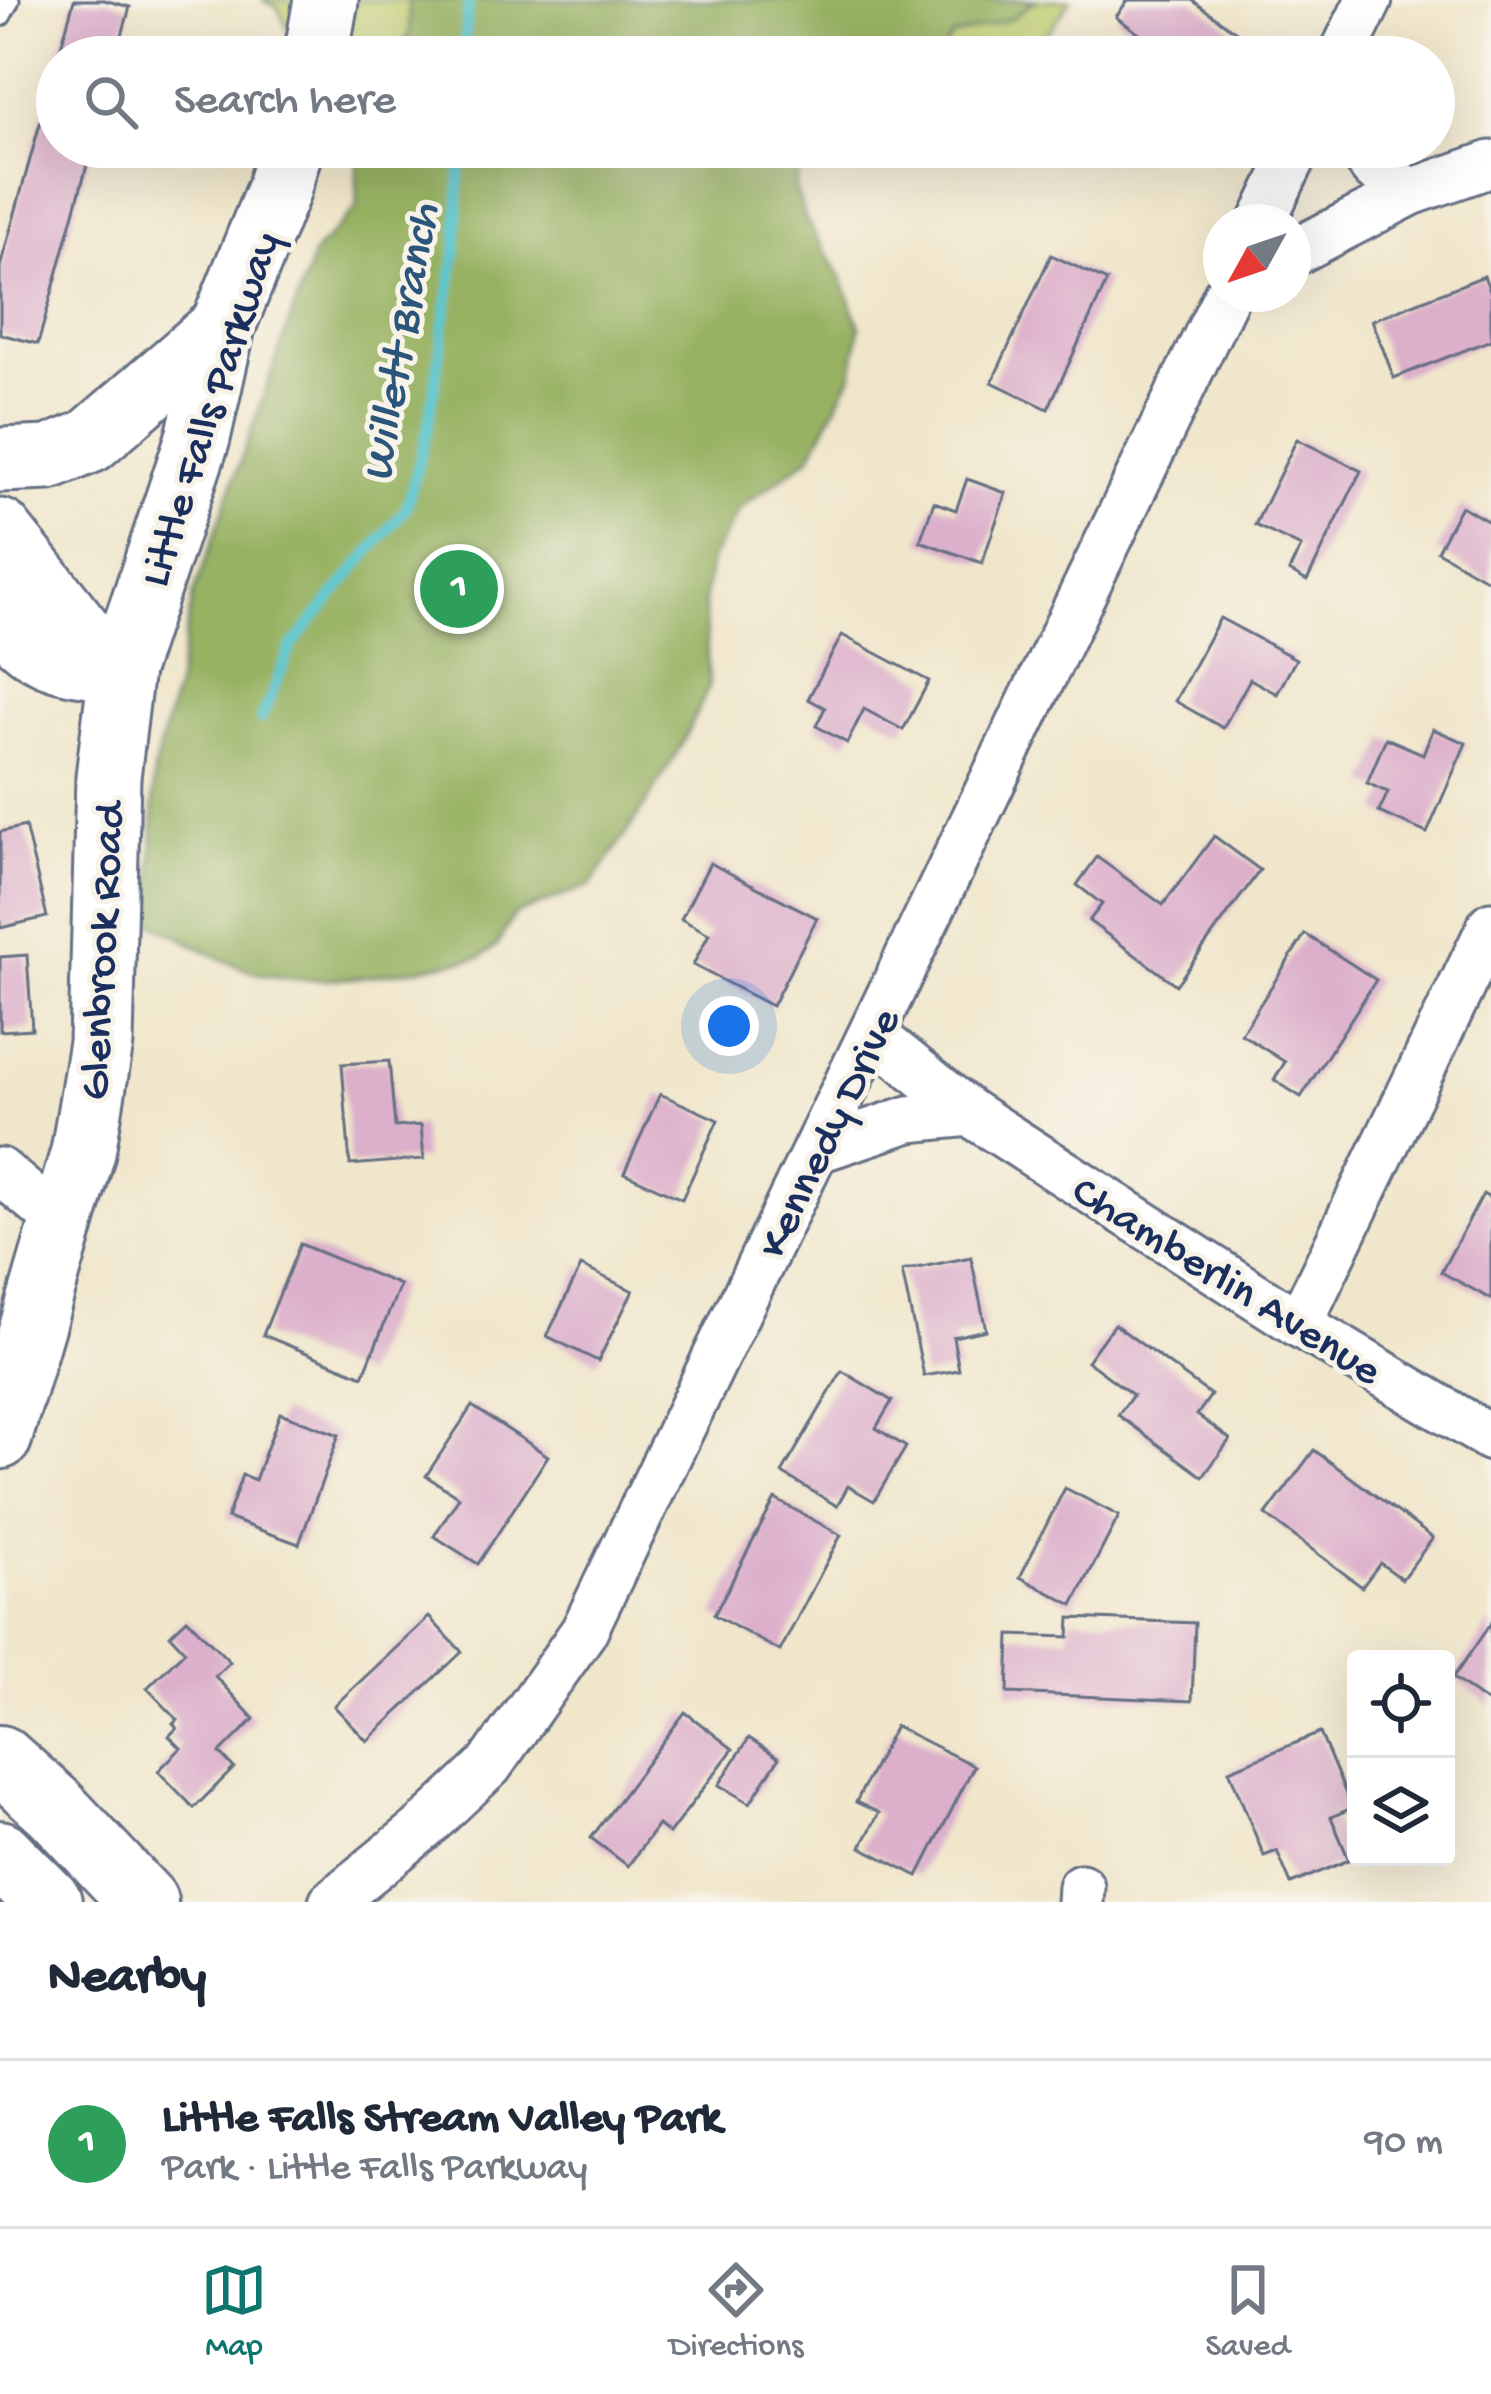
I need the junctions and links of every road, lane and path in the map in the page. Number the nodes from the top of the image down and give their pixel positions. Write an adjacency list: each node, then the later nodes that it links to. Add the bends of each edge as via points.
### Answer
1 (8, 0): 4 (lane)
2 (326, 0): 5 (street)
3 (1369, 0): 6 (street)
4 (0, 15)
5 (320, 36)
6 (1351, 36)
7 (1491, 164): 11 (street)
8 (285, 168): 15 (street, Little Falls Parkway)
9 (1288, 168): 12 (street)
10 (1374, 168): 11 (street)
11 (1411, 192): 13 (street)
12 (1271, 204)
13 (1311, 244)
14 (1218, 312): 21 (street, Kennedy Drive)
15 (224, 326): 16 (street, via 90,441 49,458); 19 (street, Little Falls Parkway, via 198,438)
16 (0, 460)
17 (0, 531): 19 (street)
18 (0, 613): 19 (street, via 46,658)
19 (121, 669): 25 (street, Glenbrook Road, via 108,777 100,1043)
20 (1491, 925): 26 (street)
21 (872, 1034): 22 (street, Chamberlin Avenue); 23 (street, Kennedy Drive)
22 (970, 1113): 23 (street, via 909,1118); 26 (street, Chamberlin Avenue)
23 (816, 1150): 33 (street, Kennedy Drive, via 584,1631 489,1766)
24 (0, 1171): 25 (street)
25 (64, 1225): 27 (street, Glenbrook Road)
26 (1300, 1324): 28 (street, Chamberlin Avenue)
27 (0, 1437)
28 (1491, 1438)
29 (0, 1759): 32 (main road)
30 (0, 1854): 31 (main road)
31 (48, 1902)
32 (144, 1902)
33 (332, 1902)

